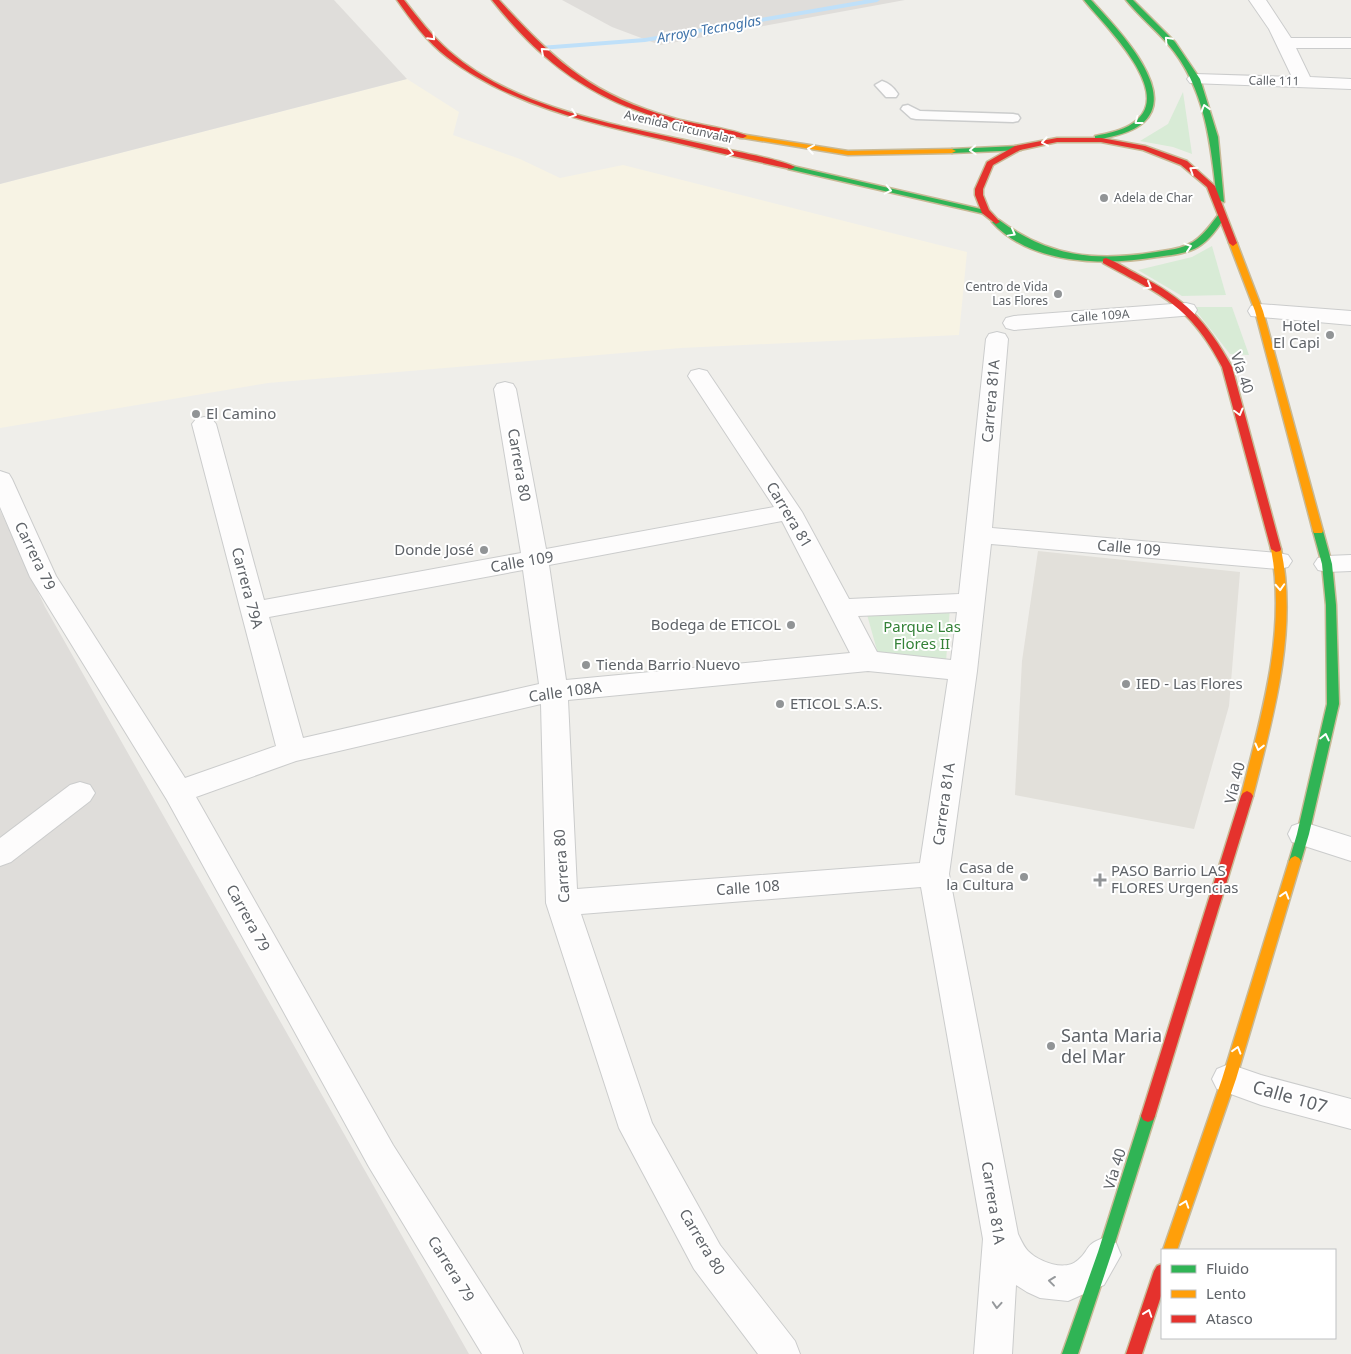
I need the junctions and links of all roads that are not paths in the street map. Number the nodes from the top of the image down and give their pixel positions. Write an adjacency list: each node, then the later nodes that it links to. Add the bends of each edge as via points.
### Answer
1 (400, 0): 15 (highway, Avenida Circunvalar, one-way to 15, via 454,59 505,88 545,104 639,132)
2 (496, 0): 14 (highway, Avenida Circunvalar, one-way to 2, via 874,154 835,152 670,121 609,99 573,76 525,33)
3 (1087, 0): 13 (highway, one-way to 13, via 1138,63 1152,95 1152,104 1140,122 1126,130)
4 (1129, 0): 8 (highway, one-way to 4, via 1172,44)
5 (1258, 0): 6 (street)
6 (1285, 43): 7 (street); 9 (street)
7 (1347, 48)
8 (1196, 79): 9 (street, Calle 111); 16 (highway, one-way to 8, via 1214,137)
9 (1303, 82): 10 (street, Calle 111)
10 (1351, 84)
11 (908, 108): 12 (lane, via 916,115)
12 (1013, 118)
13 (1094, 139): 14 (highway, one-way to 14, via 1067,139); 16 (highway, one-way to 13, via 1215,189 1198,172 1146,148)
14 (1022, 148): 15 (highway, via 1002,156 987,168 979,182 978,197)
15 (985, 212): 17 (highway, one-way to 17, via 1001,226 1047,249 1076,258)
16 (1222, 212): 17 (highway, one-way to 16, via 1138,259 1195,245); 19 (highway, Vía 40)
17 (1106, 261): 18 (highway, Vía 40, one-way to 18)
18 (1186, 310): 21 (street, Calle 109A); 29 (highway, Vía 40, one-way to 29, via 1198,321 1227,367)
19 (1260, 311): 20 (street); 30 (highway, Vía 40)
20 (1351, 318)
21 (1005, 331): 27 (street, Carrera 81A)
22 (699, 376): 26 (street, Carrera 81)
23 (505, 388): 28 (street, Carrera 80)
24 (204, 424): 33 (street, Carrera 79A)
25 (0, 479): 38 (street, Carrera 79, via 42,577)
26 (790, 512): 28 (street, Calle 109); 32 (street, Carrera 81)
27 (979, 535): 29 (street, Calle 109); 31 (street, Carrera 81A)
28 (535, 560): 33 (street, Calle 109); 36 (street, Carrera 80)
29 (1279, 562): 49 (highway, Vía 40, one-way to 49, via 1281,618 1272,694 1242,817)
30 (1339, 563): 40 (highway, Vía 40, one-way to 30, via 1332,704 1331,605)
31 (971, 602): 32 (street); 35 (street, Carrera 81A)
32 (842, 608): 34 (street, Carrera 81)
33 (254, 611): 37 (street, Carrera 79A)
34 (868, 661): 35 (street, Calle 108A); 36 (street, Calle 108A)
35 (963, 671): 43 (street, Carrera 81A)
36 (554, 691): 37 (street, Calle 108A); 44 (street, Carrera 80)
37 (292, 751): 38 (street, Calle 108A)
38 (178, 792): 51 (street, Carrera 79, via 381,1156)
39 (80, 793): 42 (street)
40 (1303, 834): 41 (street); 45 (highway, Vía 40, one-way to 40)
41 (1351, 849)
42 (0, 854)
43 (934, 874): 44 (street, Calle 108); 47 (street, Carrera 81A)
44 (562, 902): 52 (street, Carrera 80, via 636,1128 707,1257)
45 (1228, 1079): 46 (street, Calle 107); 48 (highway, Vía 40, one-way to 45)
46 (1351, 1114)
47 (1001, 1239): 49 (street, one-way to 47, via 1092,1273 1068,1283 1040,1280 1015,1263); 53 (street, Carrera 81A, one-way to 53)
48 (1170, 1249)
49 (1105, 1252): 54 (highway, Vía 40)
50 (1161, 1274): 55 (highway, one-way to 50)
51 (504, 1354)
52 (781, 1354)
53 (993, 1354)
54 (1070, 1354)
55 (1134, 1354)

